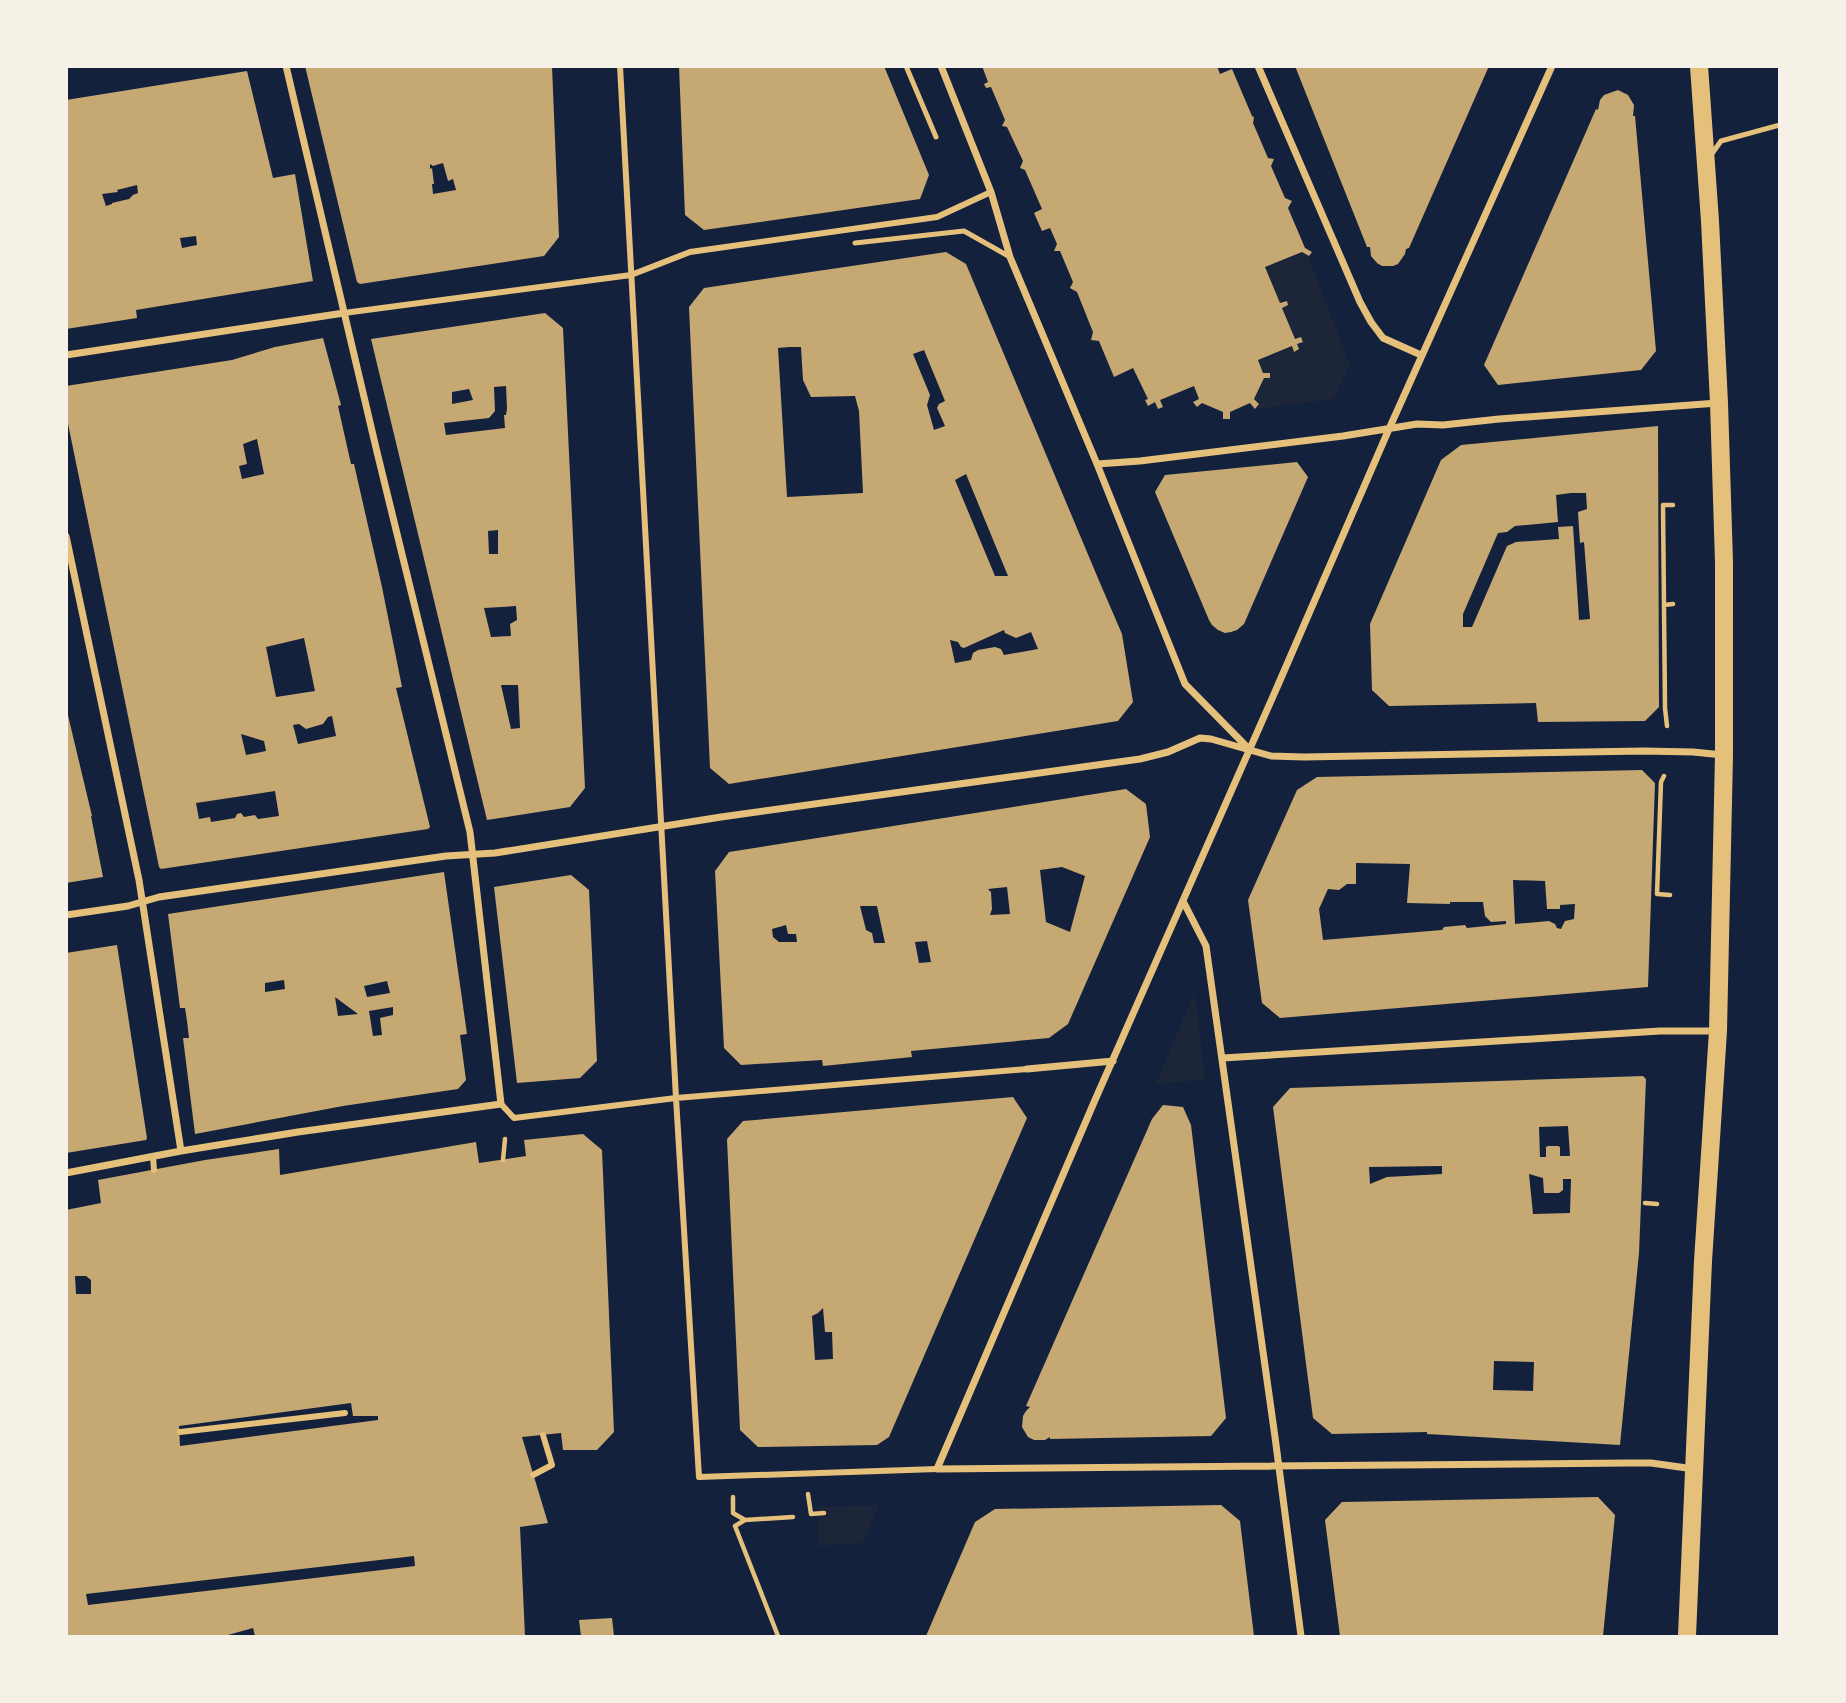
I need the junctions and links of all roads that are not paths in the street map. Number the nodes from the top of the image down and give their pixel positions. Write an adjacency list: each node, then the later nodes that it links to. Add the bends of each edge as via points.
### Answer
1 (286, 66): 15 (street)
2 (620, 66): 14 (street)
3 (906, 66): 9 (lane)
4 (941, 66): 11 (street)
5 (1258, 66): 17 (street, via 1371,322 1383,338)
6 (1552, 66): 17 (street)
7 (1699, 66): 10 (main road)
8 (1780, 125): 10 (lane, via 1721,141)
9 (936, 137)
10 (1706, 163): 18 (main road)
11 (991, 192): 13 (street); 14 (street, via 937,216 690,252)
12 (855, 243): 13 (lane, via 964,231)
13 (1010, 257): 20 (street)
14 (631, 275): 15 (street); 24 (street)
15 (344, 313): 16 (street); 25 (street)
16 (66, 355)
17 (1421, 355): 19 (street)
18 (1719, 403): 19 (street); 23 (main road)
19 (1389, 429): 20 (street); 22 (street)
20 (1097, 464): 22 (street, via 1185,684)
21 (66, 536): 27 (street)
22 (1249, 748): 23 (street, via 1272,756 1304,757 1666,751); 24 (street, via 1200,738 1140,759); 26 (street)
23 (1724, 755): 29 (main road)
24 (662, 826): 25 (street); 33 (street)
25 (472, 854): 27 (street); 34 (street)
26 (1183, 901): 30 (street, via 1206,946); 31 (street)
27 (142, 902): 28 (street); 35 (street)
28 (66, 915)
29 (1718, 1031): 30 (street); 44 (main road)
30 (1223, 1058): 42 (street)
31 (1113, 1061): 32 (street); 43 (street)
32 (1027, 1069): 33 (street)
33 (676, 1098): 34 (street, via 514,1118); 43 (street, via 699,1477)
34 (501, 1104): 35 (street)
35 (181, 1151): 36 (street)
36 (153, 1157): 37 (street); 38 (street)
37 (154, 1170)
38 (66, 1173)
39 (345, 1413): 40 (street)
40 (180, 1432)
41 (543, 1435): 45 (street, via 552,1465)
42 (1279, 1466): 43 (street); 44 (street, via 1651,1463); 46 (street)
43 (937, 1469)
44 (1695, 1469): 47 (main road)
45 (533, 1475)
46 (1301, 1636)
47 (1687, 1636)

